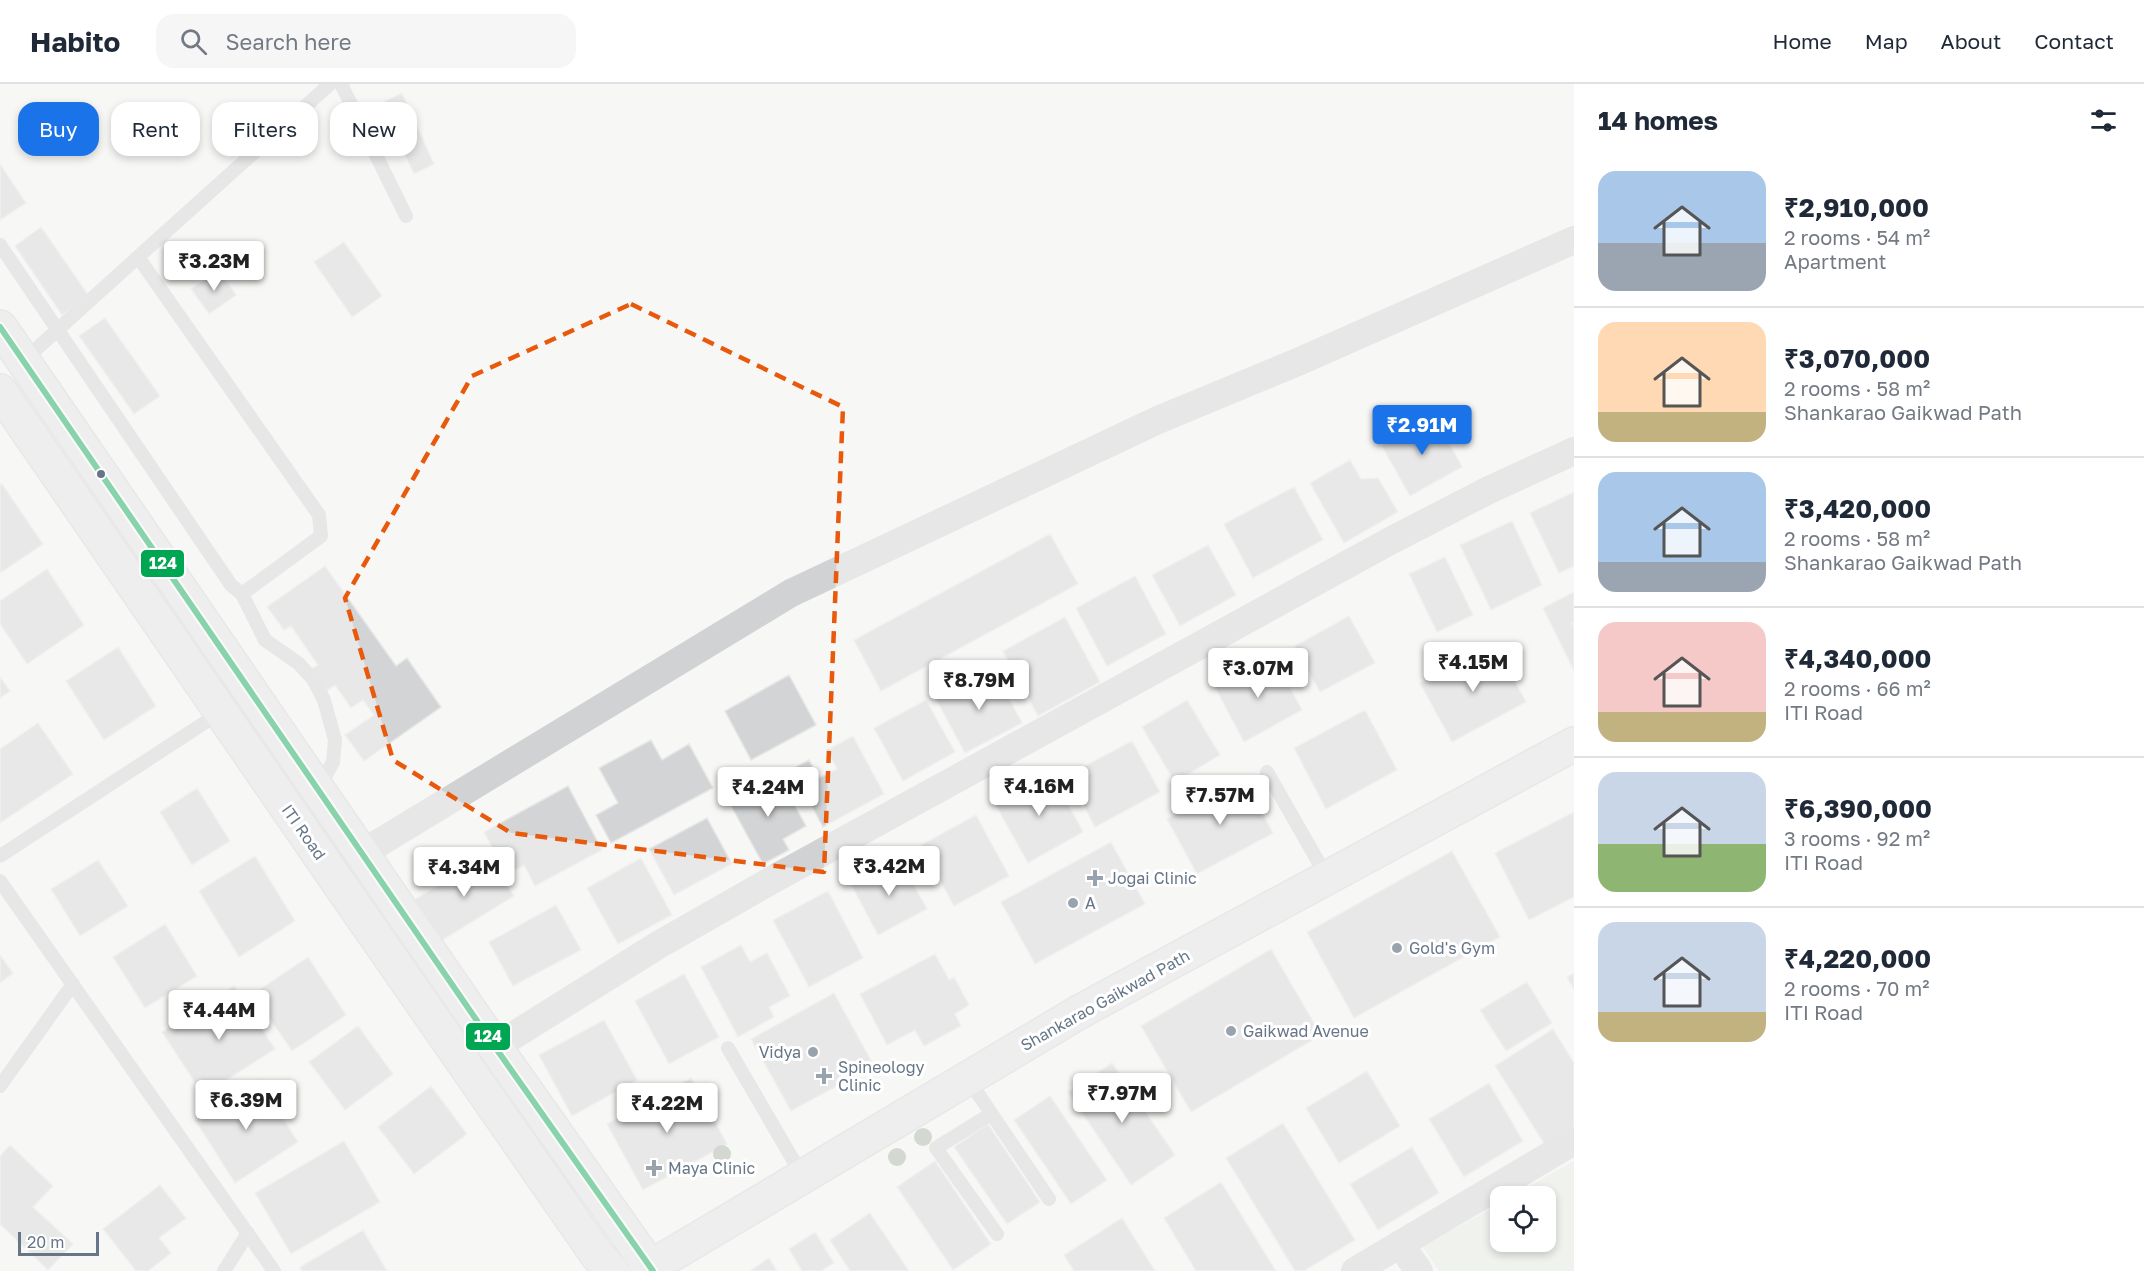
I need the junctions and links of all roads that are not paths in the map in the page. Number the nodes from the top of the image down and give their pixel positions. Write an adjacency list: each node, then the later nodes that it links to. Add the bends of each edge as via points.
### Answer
1 (330, 84): 6 (lane)
2 (341, 84): 3 (lane)
3 (406, 216)
4 (1574, 240): 18 (street, via 1158,420 791,593)
5 (0, 245): 8 (lane)
6 (138, 257): 8 (lane); 12 (lane, via 319,515 321,536)
7 (0, 327): 9 (main road)
8 (57, 330): 9 (lane); 12 (lane, via 231,585)
9 (23, 361): 13 (main road)
10 (0, 391): 14 (main road, ITI Road)
11 (1574, 451): 24 (street, via 1390,541 793,868 660,944)
12 (242, 594): 17 (lane, via 264,640 298,663 324,700 335,740 333,762)
13 (252, 692): 14 (street); 17 (main road)
14 (221, 712): 19 (lane); 20 (main road, ITI Road)
15 (1574, 744): 21 (main road, Shankarao Gaikwad Path)
16 (1267, 772): 21 (lane)
17 (318, 789): 18 (main road)
18 (362, 854): 20 (street); 24 (main road)
19 (0, 856)
20 (331, 873): 38 (main road, ITI Road, via 597,1255)
21 (1327, 877): 26 (main road, Shankarao Gaikwad Path, via 1081,1011)
22 (0, 881): 23 (lane)
23 (73, 984): 27 (lane); 32 (lane)
24 (495, 1047): 35 (main road)
25 (728, 1048): 30 (lane)
26 (968, 1079): 28 (lane); 30 (main road, Shankarao Gaikwad Path)
27 (0, 1086)
28 (992, 1114): 31 (lane); 33 (lane, via 936,1148)
29 (1574, 1141): 34 (street)
30 (802, 1176): 35 (main road, Shankarao Gaikwad Path)
31 (1049, 1199)
32 (248, 1233): 36 (lane); 37 (lane)
33 (997, 1234)
34 (1400, 1244): 39 (street); 40 (street)
35 (649, 1270)
36 (224, 1271)
37 (274, 1271)
38 (612, 1271)
39 (1355, 1271)
40 (1419, 1271)

